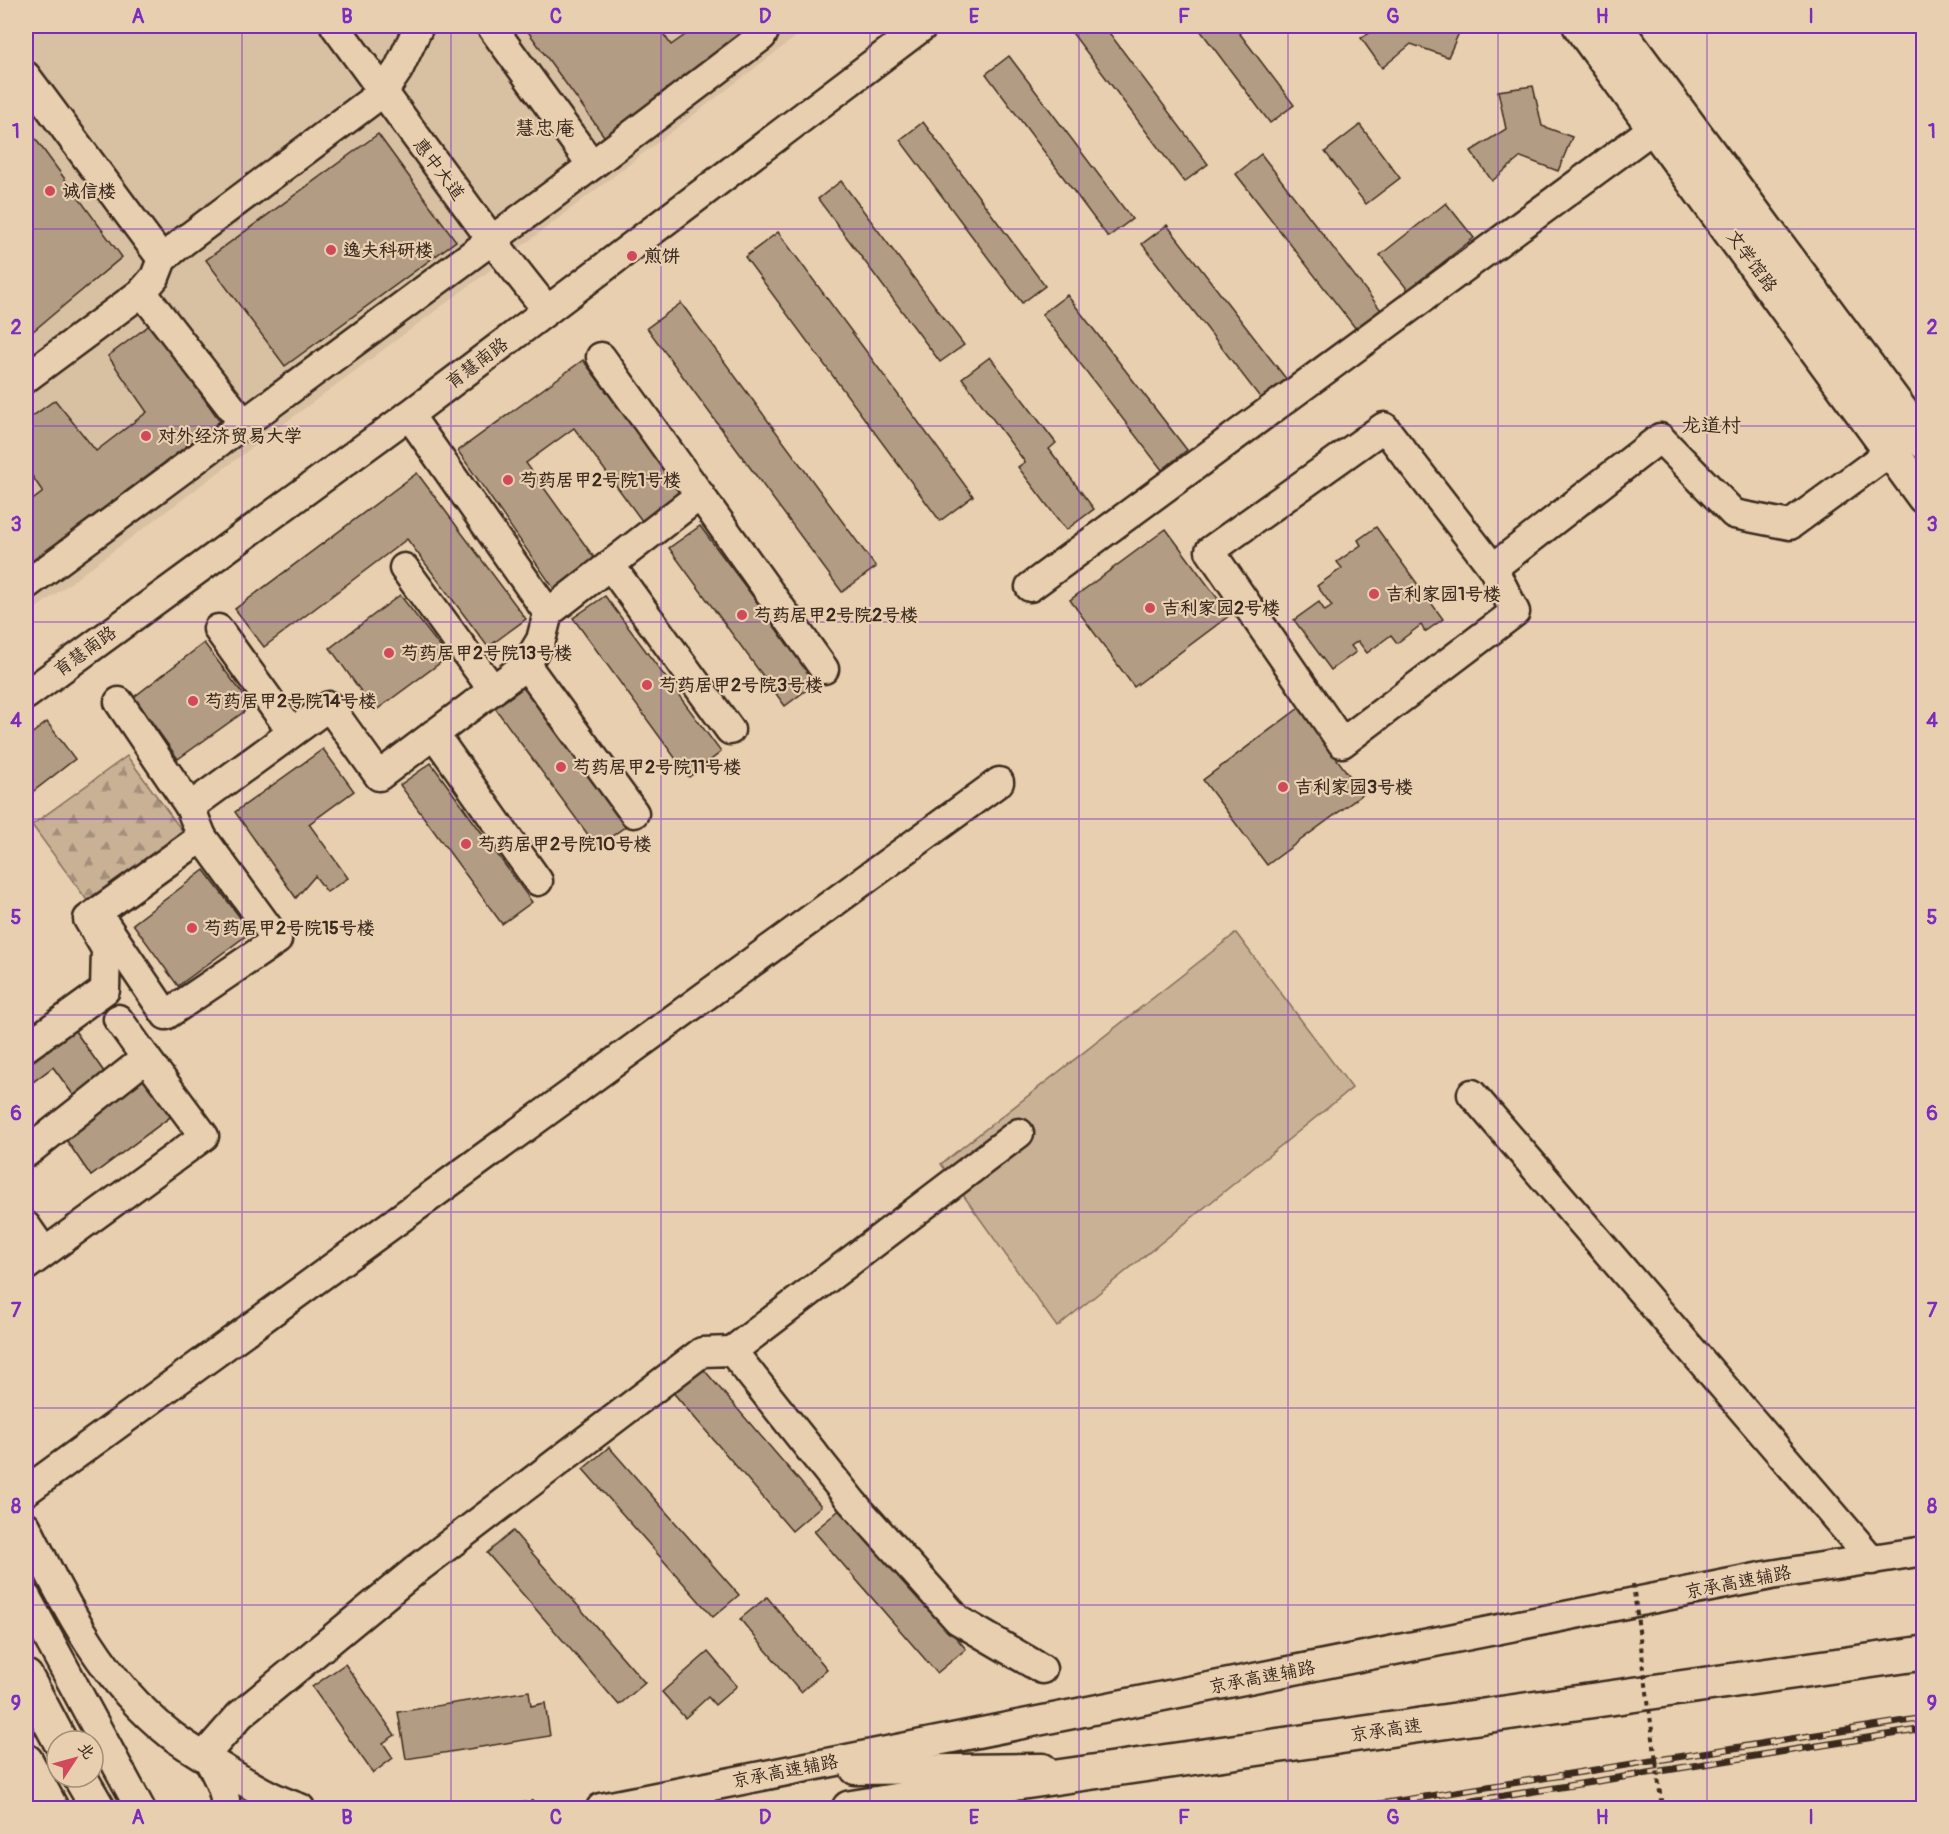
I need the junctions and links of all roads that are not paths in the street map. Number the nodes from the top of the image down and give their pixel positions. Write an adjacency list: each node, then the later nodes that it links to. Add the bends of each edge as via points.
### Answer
1 (335, 26): 9 (street, 惠中大道)
2 (419, 26): 9 (street, via 398,70)
3 (491, 26): 11 (street)
4 (764, 26): 11 (street, via 762,36)
5 (923, 26): 15 (street, 育慧南路)
6 (1580, 26): 10 (main road, 文学馆路)
7 (1615, 26): 20 (main road, 文学馆路)
8 (26, 76): 13 (street)
9 (382, 92): 12 (street, 惠中大道); 13 (street)
10 (1655, 127): 21 (main road, 文学馆路); 28 (street)
11 (592, 165): 12 (street)
12 (491, 239): 15 (street, 惠中大道); 19 (street)
13 (162, 260): 14 (street, via 155,277)
14 (142, 292): 17 (street); 19 (street)
15 (547, 310): 18 (street, 育慧南路)
16 (601, 357): 22 (street)
17 (26, 378)
18 (409, 415): 29 (street); 34 (street, 育慧南路)
19 (244, 424): 27 (street)
20 (1923, 442)
21 (1891, 452): 23 (main road, 文学馆路); 26 (street, via 1790,525 1734,514 1660,438)
22 (700, 495): 24 (street); 32 (street)
23 (1923, 497)
24 (610, 565): 29 (street); 36 (street)
25 (404, 568): 33 (street)
26 (1493, 568): 26 (street, via 1384,427 1210,551 1342,743 1515,612)
27 (26, 585)
28 (1030, 587)
29 (548, 613): 31 (street, via 542,640)
30 (218, 629): 37 (street)
31 (526, 665): 33 (street); 41 (street)
32 (825, 669)
33 (493, 690): 38 (street)
34 (26, 695)
35 (119, 702): 40 (street)
36 (730, 730)
37 (292, 732): 38 (street, via 329,706 379,776); 40 (street)
38 (434, 734): 43 (street)
39 (999, 782): 54 (street)
40 (190, 807): 42 (street)
41 (634, 813)
42 (202, 837): 44 (street); 44 (street, via 278,939 166,1015)
43 (538, 881)
44 (97, 912): 46 (street, via 88,919 106,949 105,990)
45 (118, 1019): 47 (street)
46 (26, 1047)
47 (146, 1058): 50 (street); 52 (street, via 204,1136)
48 (1472, 1094): 57 (street)
49 (1018, 1133): 53 (street)
50 (26, 1153)
51 (26, 1226): 52 (street)
52 (35, 1259)
53 (732, 1351): 60 (street, via 852,1502 958,1620); 63 (street, via 702,1352 417,1569 240,1715)
54 (26, 1491)
55 (26, 1526): 63 (street, via 75,1622 101,1662 170,1735)
56 (1923, 1551): 57 (street, 京承高速辅路)
57 (1872, 1560): 66 (street, 京承高速辅路, via 1771,1575)
58 (26, 1598): 70 (street)
59 (1923, 1653): 65 (main road, 京承高速)
60 (1042, 1669)
61 (26, 1677): 62 (main road)
62 (54, 1729)
63 (207, 1758): 71 (street, via 222,1787); 72 (street, via 245,1783)
64 (26, 1761): 68 (main road)
65 (1132, 1766): 66 (street); 74 (main road, 京承高速)
66 (783, 1772): 73 (street, 京承高速辅路)
67 (87, 1789): 69 (main road)
68 (51, 1809)
69 (98, 1809)
70 (140, 1809)
71 (225, 1809)
72 (300, 1809)
73 (601, 1809)
74 (849, 1809)

